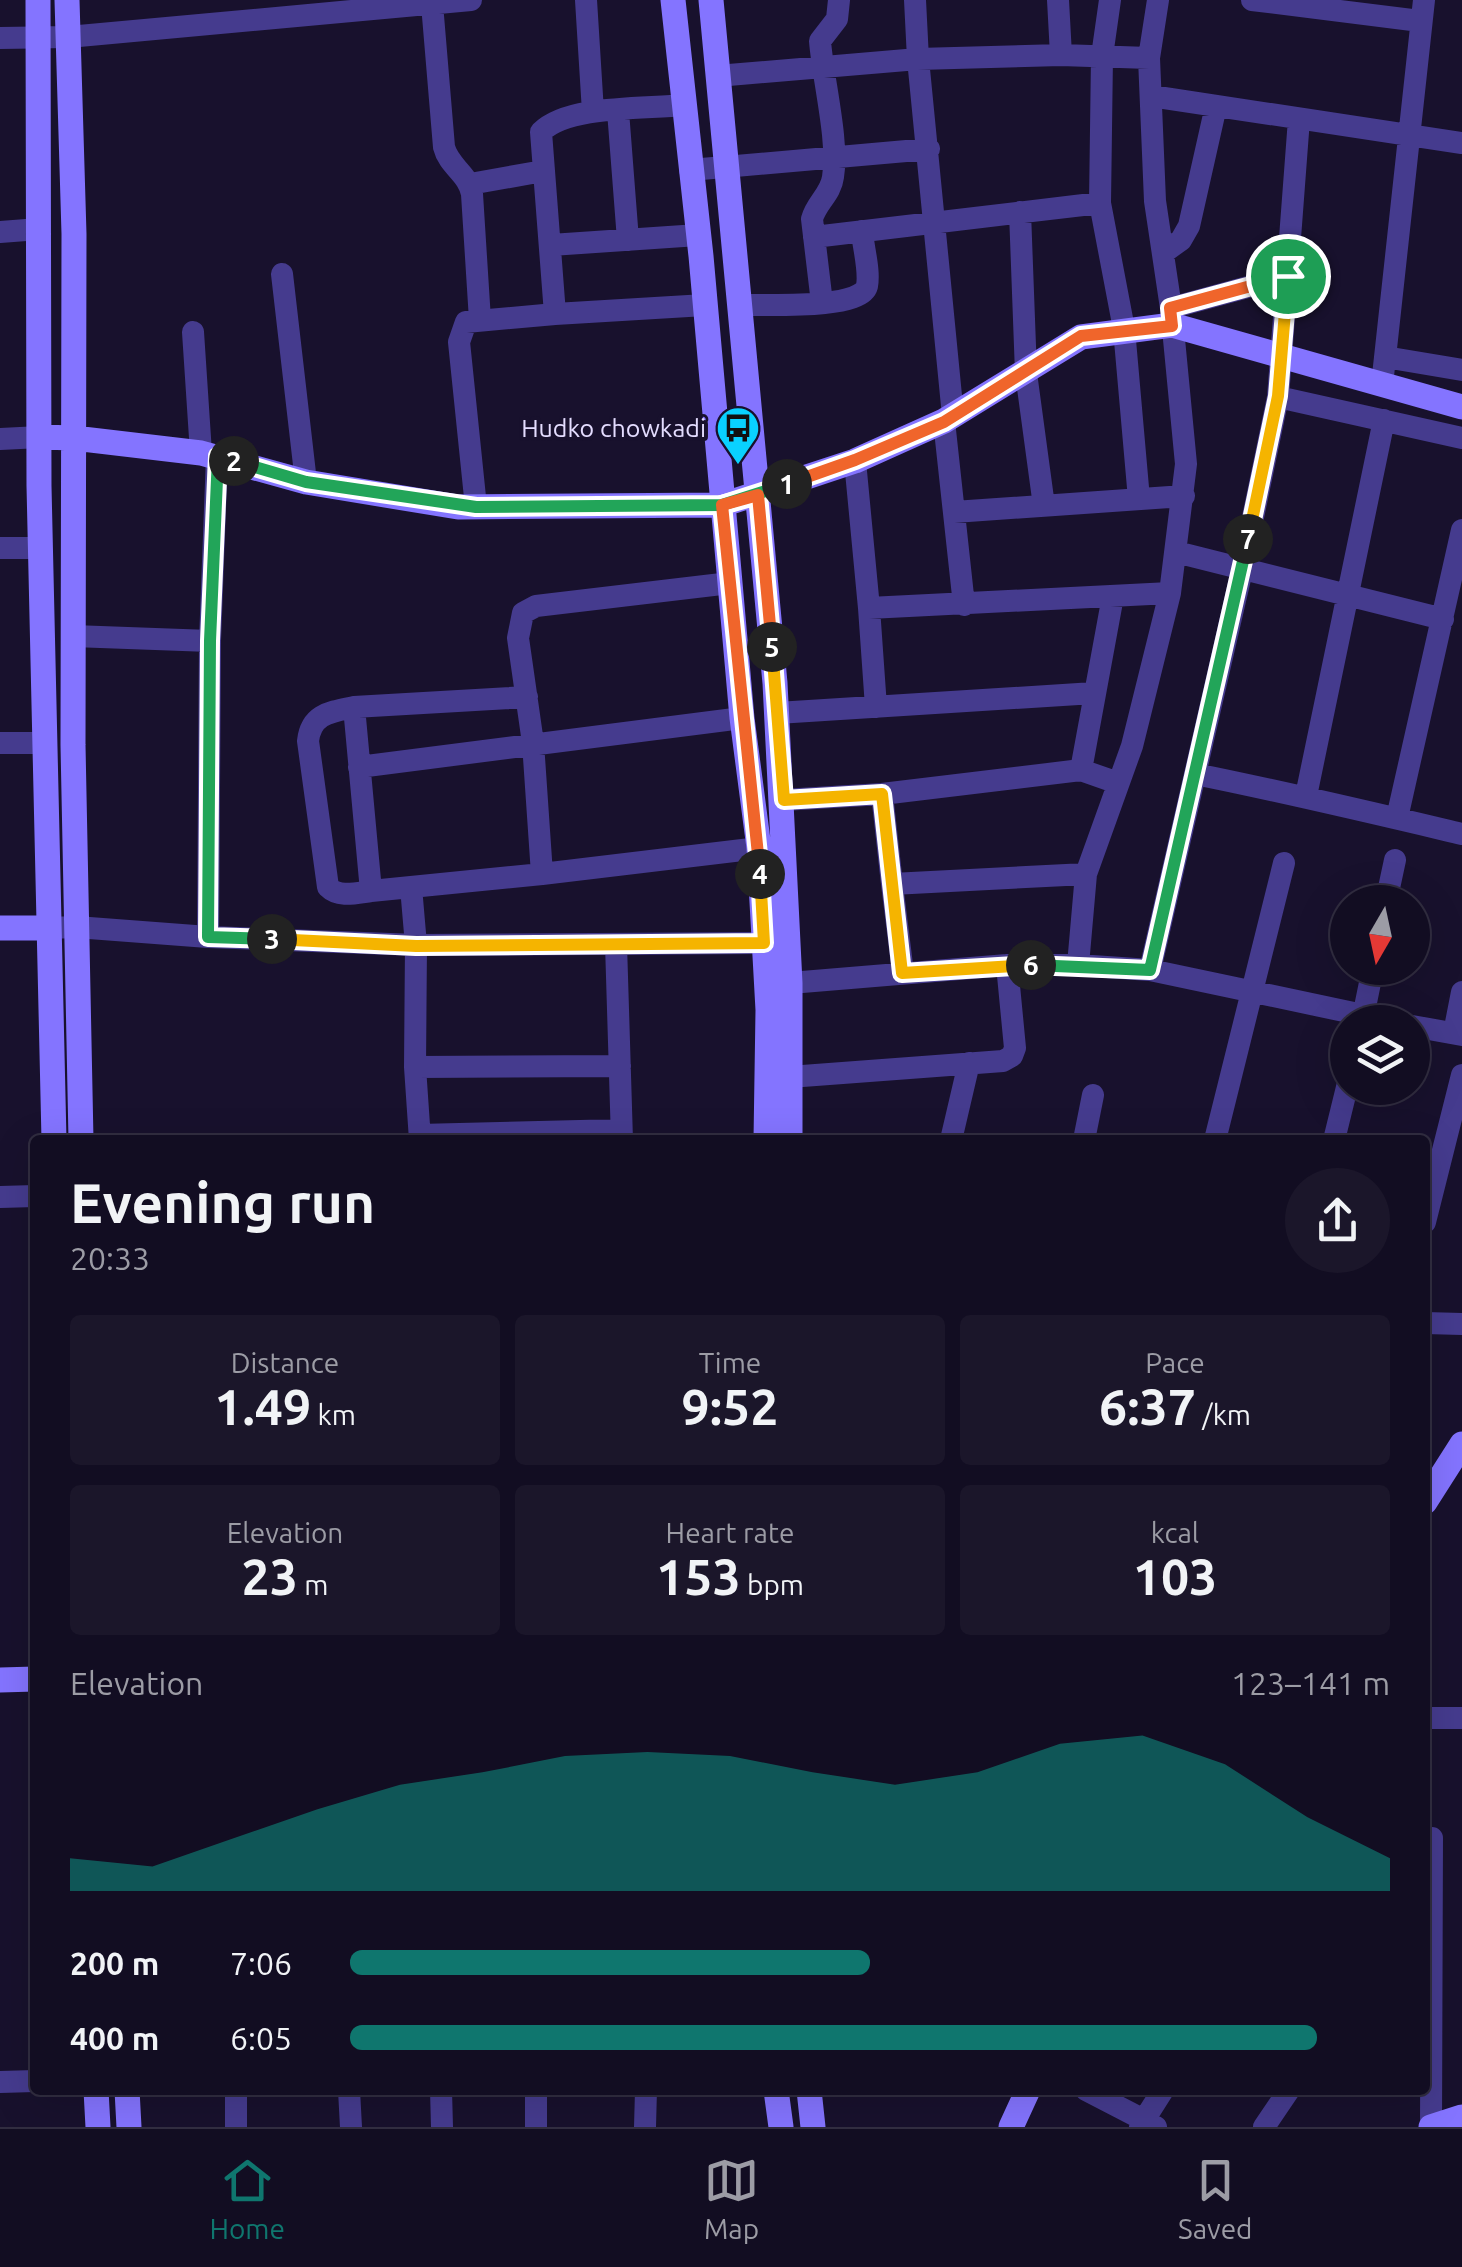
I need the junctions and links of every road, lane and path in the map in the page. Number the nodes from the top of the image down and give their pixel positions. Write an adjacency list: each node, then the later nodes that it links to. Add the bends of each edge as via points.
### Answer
1 (38, 0): 19 (street)
2 (66, 0): 17 (street)
3 (586, 0): 30 (street)
4 (673, 0): 27 (street)
5 (711, 0): 6 (street); 25 (street)
6 (720, 0)
7 (840, 0): 24 (street, via 820,41)
8 (915, 0): 23 (street)
9 (1058, 0): 20 (street)
10 (1110, 0): 21 (street)
11 (1158, 0): 22 (street)
12 (1252, 0): 16 (street)
13 (450, 2): 14 (street); 39 (street, via 444,147 447,160)
14 (379, 3): 15 (street)
15 (332, 6): 17 (street)
16 (1422, 10): 32 (street)
17 (68, 37): 19 (street); 71 (street)
18 (0, 38): 19 (street)
19 (38, 39): 43 (street)
20 (1061, 55): 21 (street); 23 (street)
21 (1102, 56): 22 (street); 40 (street)
22 (1149, 58): 26 (street)
23 (918, 59): 24 (street); 34 (street)
24 (822, 67): 25 (street); 35 (street)
25 (718, 76): 36 (street)
26 (1152, 96): 28 (street); 50 (street)
27 (683, 105): 29 (street); 37 (street)
28 (1216, 106): 31 (street); 50 (street, via 1189,226)
29 (618, 111): 30 (street); 48 (street)
30 (593, 112): 38 (street, via 556,119 541,132)
31 (1299, 119): 32 (street); 52 (street)
32 (1408, 136): 33 (street); 61 (street)
33 (1462, 143)
34 (929, 150): 35 (street); 42 (street)
35 (834, 158): 36 (street); 47 (street, via 833,180 815,207)
36 (726, 167): 37 (street); 55 (street)
37 (690, 170): 46 (street)
38 (543, 171): 39 (street); 49 (street)
39 (470, 184): 58 (street)
40 (1100, 203): 41 (street); 59 (street)
41 (1020, 212): 42 (street); 64 (street)
42 (936, 220): 44 (street); 68 (street)
43 (39, 230): 45 (street); 70 (street)
44 (862, 231): 47 (street); 53 (street, via 867,289 853,300)
45 (0, 232)
46 (698, 235): 48 (street); 54 (street)
47 (814, 237): 53 (street)
48 (628, 240): 49 (street)
49 (550, 245): 56 (street)
50 (1162, 254): 57 (street)
51 (282, 274): 76 (street)
52 (1288, 276): 57 (street); 62 (street)
53 (822, 303): 55 (street)
54 (705, 304): 56 (street); 80 (street)
55 (739, 305): 77 (street)
56 (556, 314): 58 (street)
57 (1171, 317): 59 (street); 62 (street); 78 (street)
58 (480, 320): 82 (street, via 466,322 459,342)
59 (1124, 330): 64 (street, via 1081,336); 79 (street)
60 (193, 332): 74 (street)
61 (1385, 357): 63 (street); 65 (street)
62 (1283, 359): 65 (street); 66 (street)
63 (1462, 370)
64 (1026, 374): 68 (street); 81 (street)
65 (1382, 385): 67 (street)
66 (1278, 396): 69 (street); 88 (street)
67 (1462, 406)
68 (949, 419): 75 (street); 83 (street)
69 (1384, 420): 72 (street); 92 (street)
70 (40, 437): 71 (street); 73 (street); 86 (street)
71 (74, 438): 74 (street); 96 (street)
72 (1462, 438)
73 (0, 439)
74 (209, 454): 76 (street); 97 (street)
75 (855, 460): 77 (street); 94 (street)
76 (306, 482): 82 (street)
77 (758, 495): 80 (street); 102 (street)
78 (1184, 496): 79 (street); 87 (street)
79 (1139, 499): 81 (street)
80 (722, 505): 82 (street); 89 (street)
81 (1044, 506): 83 (street)
82 (476, 507)
83 (954, 512): 93 (street)
84 (1461, 538): 95 (street)
85 (0, 548): 86 (street)
86 (40, 548): 105 (street)
87 (1176, 552): 88 (street); 90 (street)
88 (1242, 570): 92 (street); 109 (street)
89 (730, 583): 99 (street, via 536,606 523,613 518,638); 103 (street)
90 (1170, 594): 91 (street); 110 (street)
91 (1114, 596): 93 (street); 98 (street)
92 (1347, 597): 95 (street); 112 (street)
93 (964, 605): 94 (street)
94 (869, 608): 101 (street)
95 (1443, 618): 114 (street)
96 (74, 636): 97 (street); 125 (street)
97 (210, 641): 128 (street)
98 (1094, 693): 101 (street); 108 (street)
99 (527, 696): 100 (street); 106 (street)
100 (354, 708): 107 (street); 124 (street, via 323,714 309,729 308,742 328,887 344,894)
101 (876, 708): 102 (street)
102 (777, 713): 113 (street)
103 (742, 718): 106 (street); 116 (street)
104 (0, 743): 105 (street)
105 (44, 743): 127 (street)
106 (532, 743): 107 (street); 119 (street)
107 (359, 767): 124 (street)
108 (1080, 770): 110 (street); 111 (street)
109 (1195, 774): 112 (street); 134 (street)
110 (1118, 784): 120 (street)
111 (882, 794): 113 (street); 121 (street)
112 (1306, 796): 114 (street)
113 (784, 800): 136 (street)
114 (1397, 818): 115 (street)
115 (1462, 834)
116 (759, 848): 119 (street); 129 (street)
117 (1395, 860): 122 (street)
118 (1284, 863): 137 (street)
119 (542, 874): 123 (street)
120 (1086, 874): 121 (street); 133 (street)
121 (892, 884): 135 (street)
122 (1390, 885)
123 (412, 887): 124 (street); 131 (street)
124 (370, 892)
125 (76, 927): 127 (street); 128 (street); 150 (street)
126 (0, 928): 127 (street)
127 (49, 928): 149 (street)
128 (208, 937): 131 (street)
129 (764, 943): 130 (street); 153 (street)
130 (616, 944): 131 (street); 143 (street)
131 (416, 946): 144 (street)
132 (1006, 965): 133 (street); 135 (street); 142 (street, via 1016,1048 1003,1061)
133 (1078, 965): 134 (street)
134 (1150, 970): 137 (street)
135 (902, 973): 136 (street)
136 (790, 983): 146 (street)
137 (1252, 992): 139 (street); 157 (street)
138 (1462, 992): 141 (street)
139 (1330, 1011)
140 (1430, 1029): 141 (street)
141 (1458, 1034)
142 (969, 1063): 146 (street); 155 (street)
143 (620, 1066): 144 (street); 152 (street)
144 (416, 1067): 151 (street)
145 (1462, 1074): 161 (street)
146 (789, 1077): 154 (street)
147 (1094, 1095): 156 (street)
148 (1343, 1105): 158 (street)
149 (54, 1135)
150 (82, 1135)
151 (420, 1135)
152 (622, 1135)
153 (766, 1135)
154 (790, 1135)
155 (953, 1135)
156 (1085, 1135)
157 (1216, 1135)
158 (1335, 1135)
159 (30, 1196): 160 (street)
160 (0, 1197)
161 (1430, 1202)
162 (1430, 1323): 163 (street)
163 (1462, 1324)
164 (1462, 1444): 165 (street)
165 (1430, 1494)
166 (0, 1680): 167 (street)
167 (30, 1680)
168 (1430, 1718): 169 (street)
169 (1462, 1718)
170 (1432, 1838): 199 (street)
171 (0, 2082): 172 (street)
172 (30, 2082)
173 (96, 2095): 188 (street)
174 (127, 2095): 189 (street)
175 (236, 2095): 190 (street)
176 (349, 2095): 191 (street)
177 (441, 2095): 192 (street)
178 (536, 2095): 193 (street)
179 (646, 2095): 194 (street)
180 (777, 2095): 195 (street)
181 (809, 2095): 196 (street)
182 (1026, 2095): 197 (street)
183 (1095, 2095): 187 (street)
184 (1161, 2095): 187 (street)
185 (1286, 2095): 198 (street)
186 (1462, 2116): 199 (street)
187 (1147, 2125)
188 (98, 2127)
189 (130, 2127)
190 (236, 2127)
191 (351, 2127)
192 (442, 2127)
193 (536, 2127)
194 (645, 2127)
195 (781, 2127)
196 (813, 2127)
197 (1011, 2127)
198 (1264, 2127)
199 (1431, 2127)

